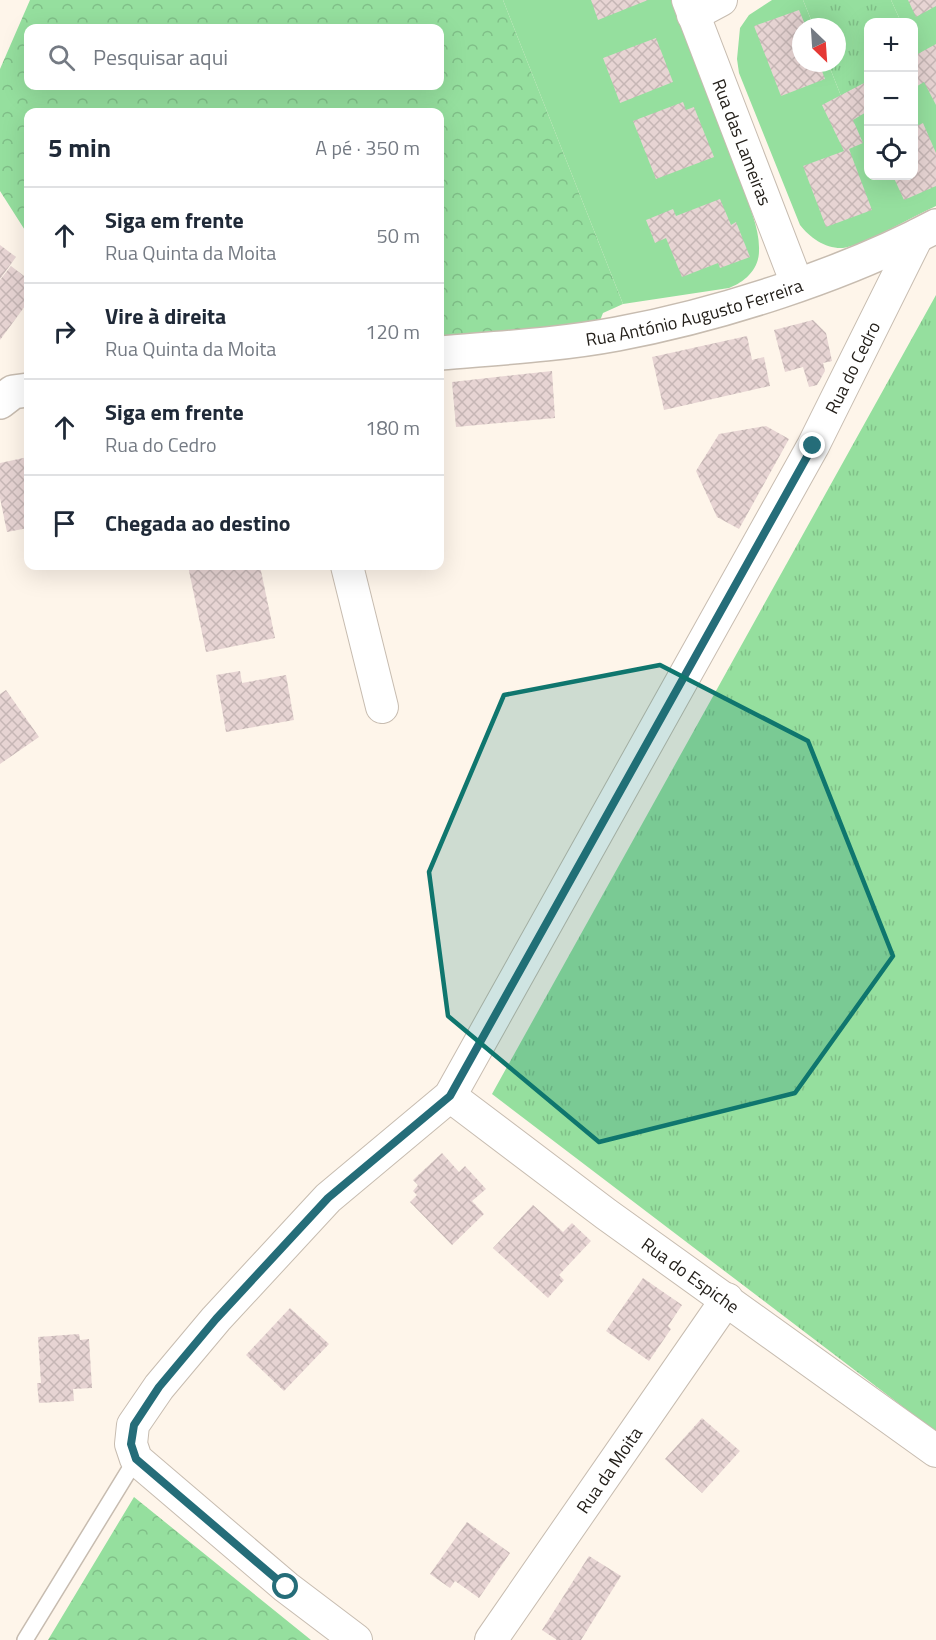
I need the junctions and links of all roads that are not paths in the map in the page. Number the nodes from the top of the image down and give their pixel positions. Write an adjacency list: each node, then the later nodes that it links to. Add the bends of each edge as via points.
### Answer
1 (721, 0): 2 (street)
2 (690, 7): 4 (street, Rua das Lameiras)
3 (927, 230): 4 (street, Rua António Augusto Ferreira, via 859,262); 8 (street, Rua do Cedro, via 813,446)
4 (797, 284): 5 (street, Rua António Augusto Ferreira, via 616,334)
5 (444, 353)
6 (348, 570): 7 (street)
7 (382, 706)
8 (450, 1096): 9 (street, Rua do Espiche); 11 (street, via 328,1198 216,1319 159,1387 134,1425 131,1444)
9 (727, 1299): 10 (street, Rua do Espiche); 14 (street, Rua da Moita)
10 (936, 1450)
11 (136, 1459): 12 (lane); 13 (street, via 286,1587)
12 (25, 1640)
13 (356, 1640)
14 (491, 1640)

